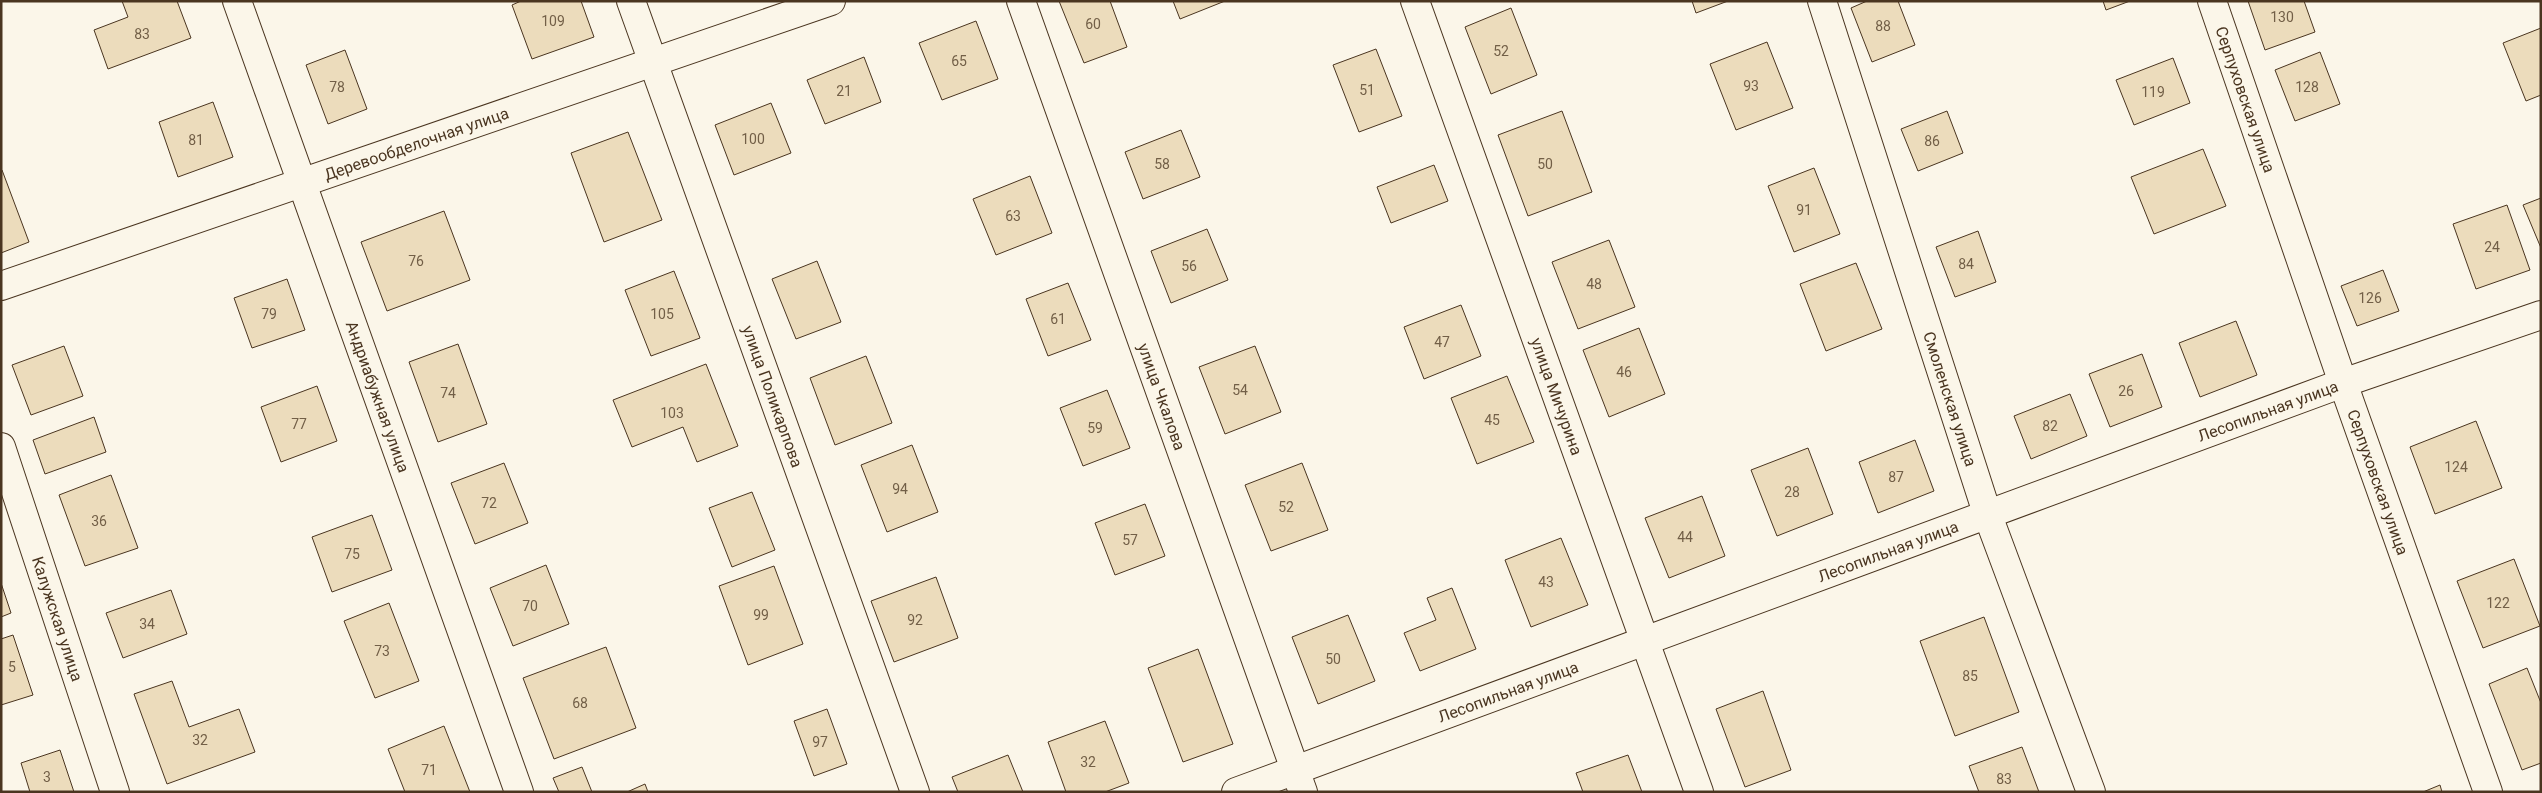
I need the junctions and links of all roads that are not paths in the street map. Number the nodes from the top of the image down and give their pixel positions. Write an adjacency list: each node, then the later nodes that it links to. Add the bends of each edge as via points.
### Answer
1 (237, 1): 9 (street, Андриабужная улица)
2 (631, 1): 8 (street, улица Поликарпова)
3 (831, 1): 8 (street, Деревообделочная улица)
4 (1021, 1): 16 (street, улица Чкалова)
5 (1414, 1): 15 (street, улица Мичурина)
6 (1822, 1): 14 (street, Смоленская улица)
7 (2212, 1): 12 (street, Серпуховская улица)
8 (654, 64): 9 (street, Деревообделочная улица); 19 (street, улица Поликарпова)
9 (302, 182): 10 (street, Деревообделочная улица); 18 (street, Андриабужная улица)
10 (1, 286)
11 (2541, 315): 12 (street, Лесопильная улица)
12 (2343, 383): 14 (street, Лесопильная улица); 23 (street, Серпуховская улица)
13 (1, 447): 17 (street, Калужская улица)
14 (1987, 513): 15 (street, Лесопильная улица); 22 (street, Смоленская улица)
15 (1645, 642): 16 (street, Лесопильная улица); 21 (street, улица Мичурина)
16 (1298, 781): 20 (street, Лесопильная улица)
17 (115, 792)
18 (519, 792)
19 (915, 792)
20 (1236, 792)
21 (1700, 792)
22 (2091, 792)
23 (2488, 792)

